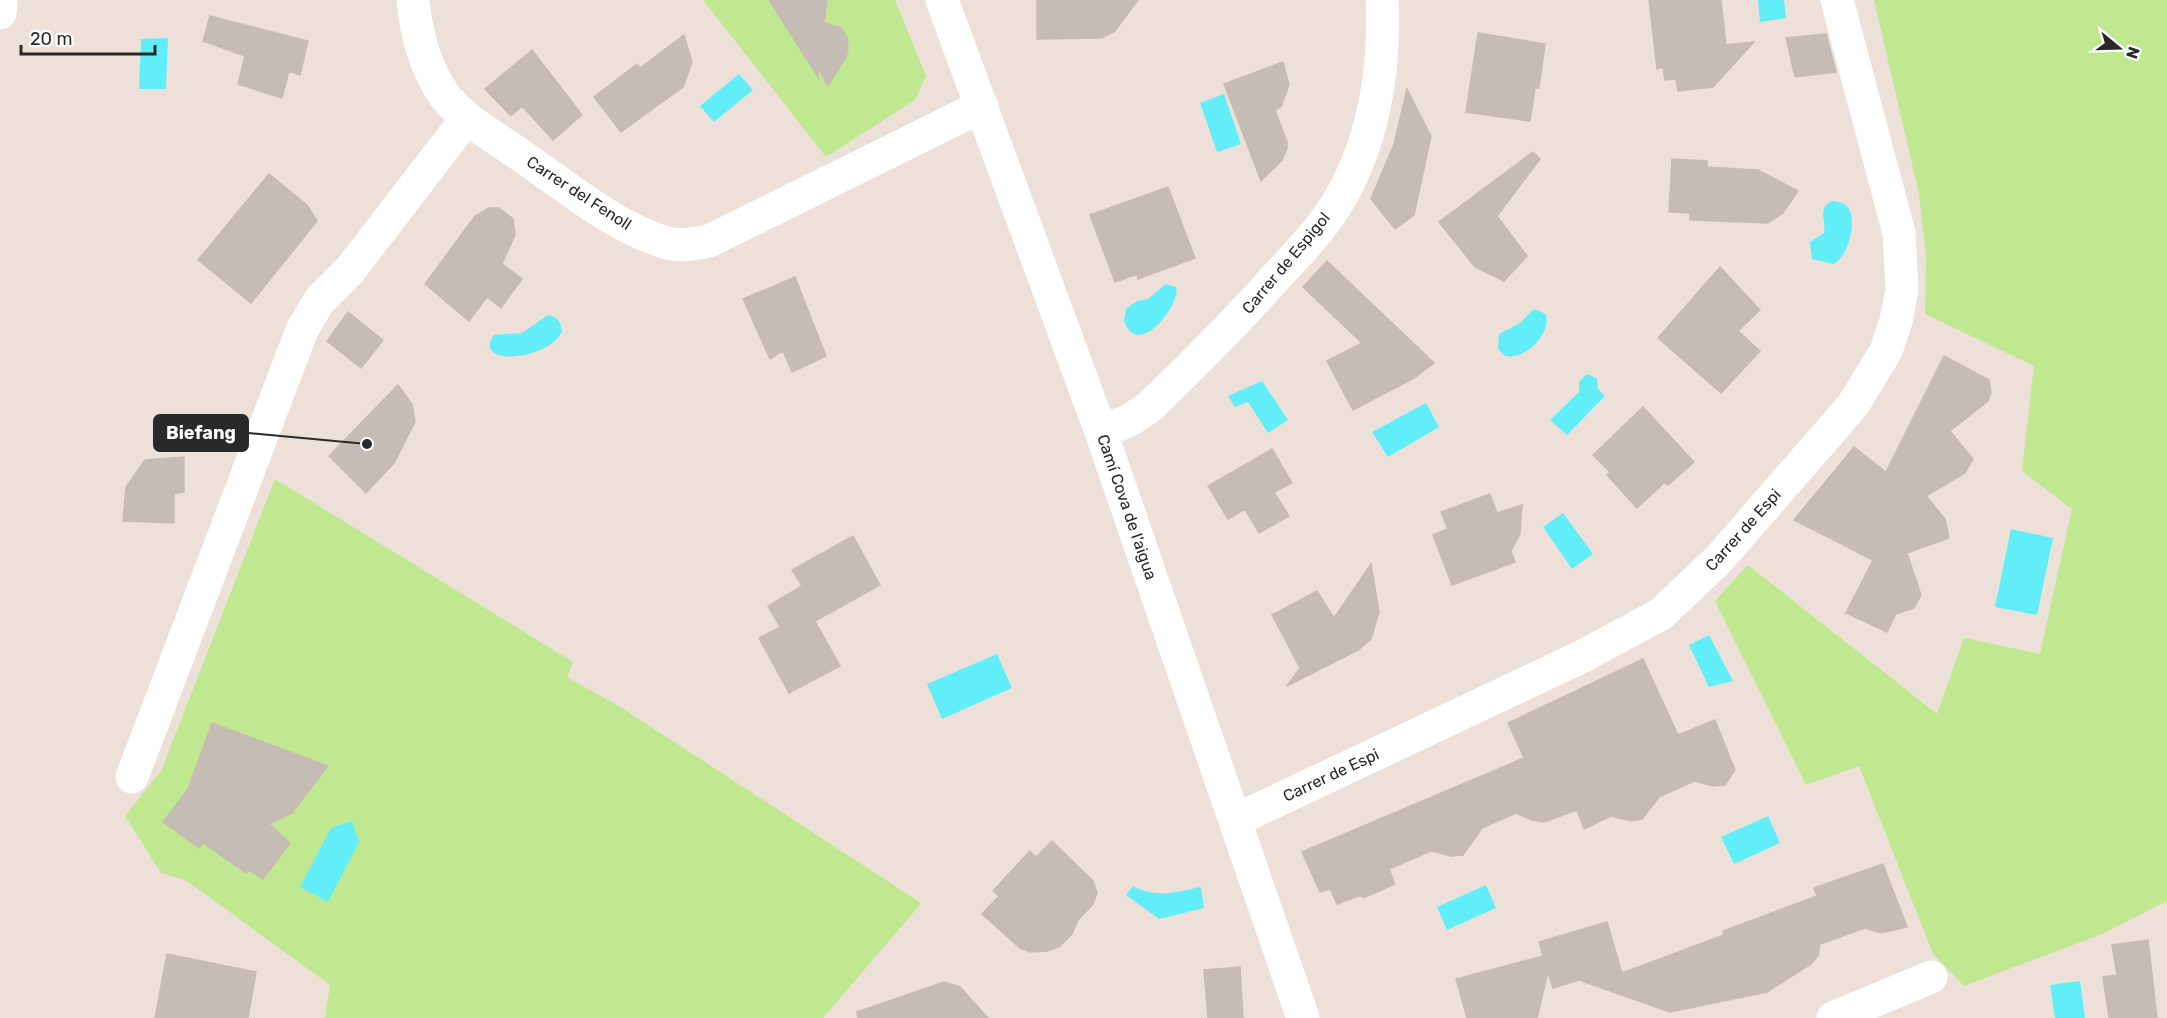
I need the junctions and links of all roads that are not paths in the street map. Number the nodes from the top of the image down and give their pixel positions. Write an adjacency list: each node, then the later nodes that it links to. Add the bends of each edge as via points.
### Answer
1 (1, 0): 6 (street)
2 (413, 0): 8 (street, Carrer del Fenoll, via 417,30 431,74)
3 (942, 0): 7 (street, Camí Cova de l'aigua)
4 (1382, 0): 9 (street, Carrer de Espigol, via 1380,74 1372,117 1347,182 1320,228 1237,320 1148,408)
5 (1837, 0): 11 (street, Carrer de Espi, via 1890,192 1899,233 1902,290 1886,351 1853,405 1719,559 1661,614 1583,656)
6 (0, 13)
7 (982, 106): 8 (street, Carrer del Fenoll, via 709,241 687,246 649,237 602,211); 9 (street, Camí Cova de l'aigua)
8 (467, 118): 10 (street, via 350,270 319,301 303,330)
9 (1101, 432): 11 (street, Camí Cova de l'aigua)
10 (132, 777)
11 (1236, 820): 13 (street, Camí Cova de l'aigua)
12 (1931, 977): 14 (street)
13 (1303, 1018)
14 (1833, 1018)

